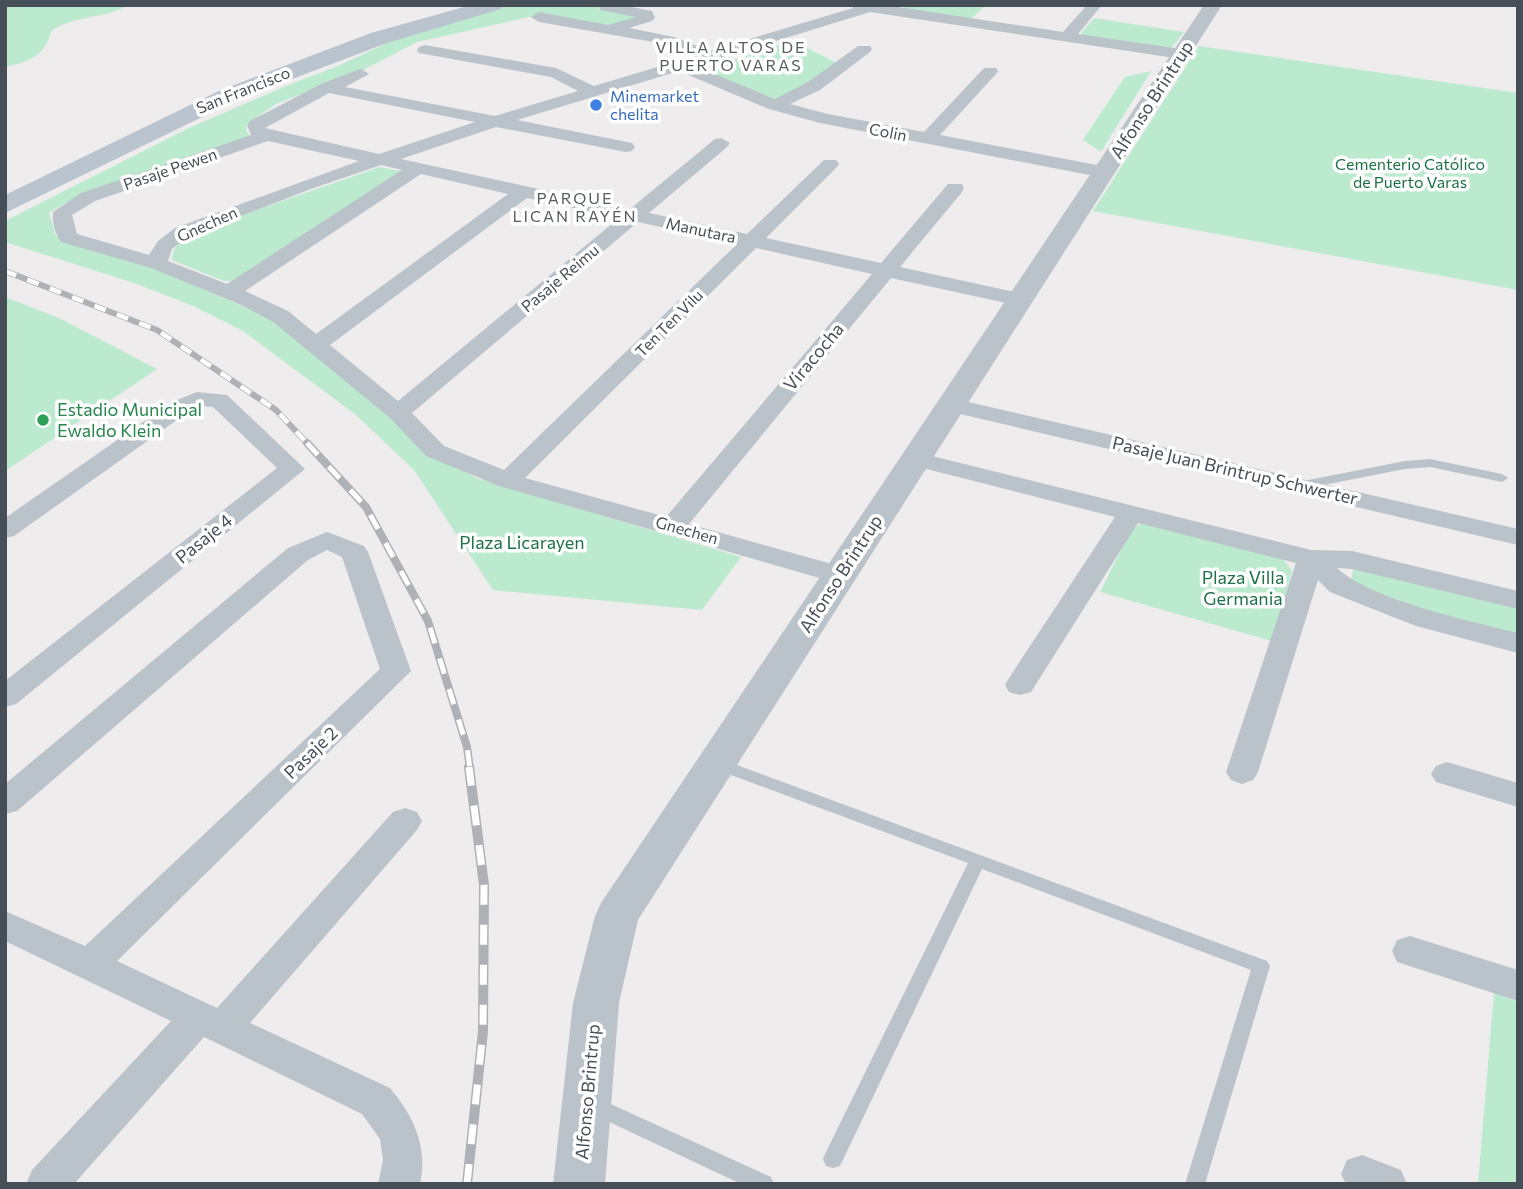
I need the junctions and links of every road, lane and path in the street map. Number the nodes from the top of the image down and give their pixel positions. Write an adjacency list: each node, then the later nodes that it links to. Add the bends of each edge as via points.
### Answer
1 (494, 5): 32 (main road, San Francisco, via 391,34 238,91)
2 (993, 5): 8 (street)
3 (1095, 5): 10 (street)
4 (1213, 5): 13 (street, Alfonso Brintrup)
5 (867, 6): 8 (street); 14 (street, Gnechen)
6 (605, 7): 9 (street, via 647,14 647,18)
7 (539, 18): 9 (street)
8 (975, 23): 10 (street)
9 (611, 29): 14 (street, via 669,40)
10 (1068, 37): 13 (street)
11 (863, 49): 20 (street, via 814,86)
12 (425, 50): 19 (street, via 556,73)
13 (1181, 54): 29 (street, Alfonso Brintrup)
14 (708, 56): 15 (street, Gnechen)
15 (680, 65): 19 (street, Gnechen); 20 (street, Colin)
16 (990, 71): 23 (street)
17 (361, 74): 18 (street)
18 (327, 88): 21 (street); 22 (street, via 256,125 257,131)
19 (591, 91): 21 (street, Gnechen)
20 (775, 106): 23 (street, Colin)
21 (496, 121): 25 (street); 26 (street, Gnechen)
22 (267, 135): 26 (street, Manutara); 35 (street, Pasaje Pewen, via 88,197 63,212 68,238)
23 (927, 139): 29 (street, Colin)
24 (721, 144): 33 (street, Pasaje Reimu)
25 (626, 147)
26 (381, 160): 28 (street, Manutara); 35 (street, Gnechen, via 192,227 166,243)
27 (830, 164): 34 (street, Ten Ten Vilu)
28 (418, 168): 31 (street, Manutara); 37 (street)
29 (1105, 172): 38 (street, Alfonso Brintrup)
30 (955, 187): 36 (street, Viracocha)
31 (524, 191): 33 (street, Manutara); 39 (street)
32 (5, 205)
33 (635, 216): 34 (street, Manutara); 41 (street, Pasaje Reimu)
34 (752, 241): 36 (street, Manutara); 44 (street, Ten Ten Vilu)
35 (158, 264): 37 (street, Gnechen)
36 (886, 271): 38 (street, Manutara); 47 (street, Viracocha)
37 (228, 292): 39 (street, Gnechen, via 280,316)
38 (1020, 300): 40 (street, Alfonso Brintrup)
39 (316, 345): 41 (street, Gnechen)
40 (951, 405): 42 (street, Alfonso Brintrup); 45 (street, Pasaje Juan Brintrup Schwerter)
41 (398, 413): 44 (street, Gnechen, via 435,451)
42 (916, 459): 46 (street); 51 (street, Alfonso Brintrup)
43 (1502, 478): 45 (lane, via 1430,463)
44 (508, 481): 47 (street, Gnechen)
45 (1298, 486): 49 (street, Pasaje Juan Brintrup Schwerter)
46 (1131, 513): 50 (street); 54 (street)
47 (673, 526): 51 (street, Gnechen)
48 (5, 530): 55 (street, Pasaje 4, via 197,399 219,400 292,469)
49 (1518, 537)
50 (1311, 558): 52 (street, via 1352,560); 53 (street, via 1340,586 1426,619); 57 (street)
51 (840, 575): 56 (street, Alfonso Brintrup)
52 (1518, 600)
53 (1518, 643)
54 (1020, 685)
55 (5, 697)
56 (717, 763): 62 (lane); 68 (street, Alfonso Brintrup, via 617,916 596,1003)
57 (1242, 772)
58 (1447, 774): 59 (street)
59 (1518, 795)
60 (5, 802): 65 (street, Pasaje 2, via 298,554 327,540 355,552 396,671)
61 (405, 821): 67 (street)
62 (978, 860): 69 (lane); 74 (lane, via 1262,966)
63 (5, 925): 65 (street)
64 (1410, 951): 66 (street)
65 (90, 965): 67 (street)
66 (1518, 986)
67 (211, 1022): 70 (street); 71 (street, via 376,1101 402,1140)
68 (587, 1103): 72 (street, Alfonso Brintrup); 73 (lane)
69 (832, 1159)
70 (47, 1184)
71 (399, 1184)
72 (579, 1184)
73 (764, 1184)
74 (1195, 1184)

